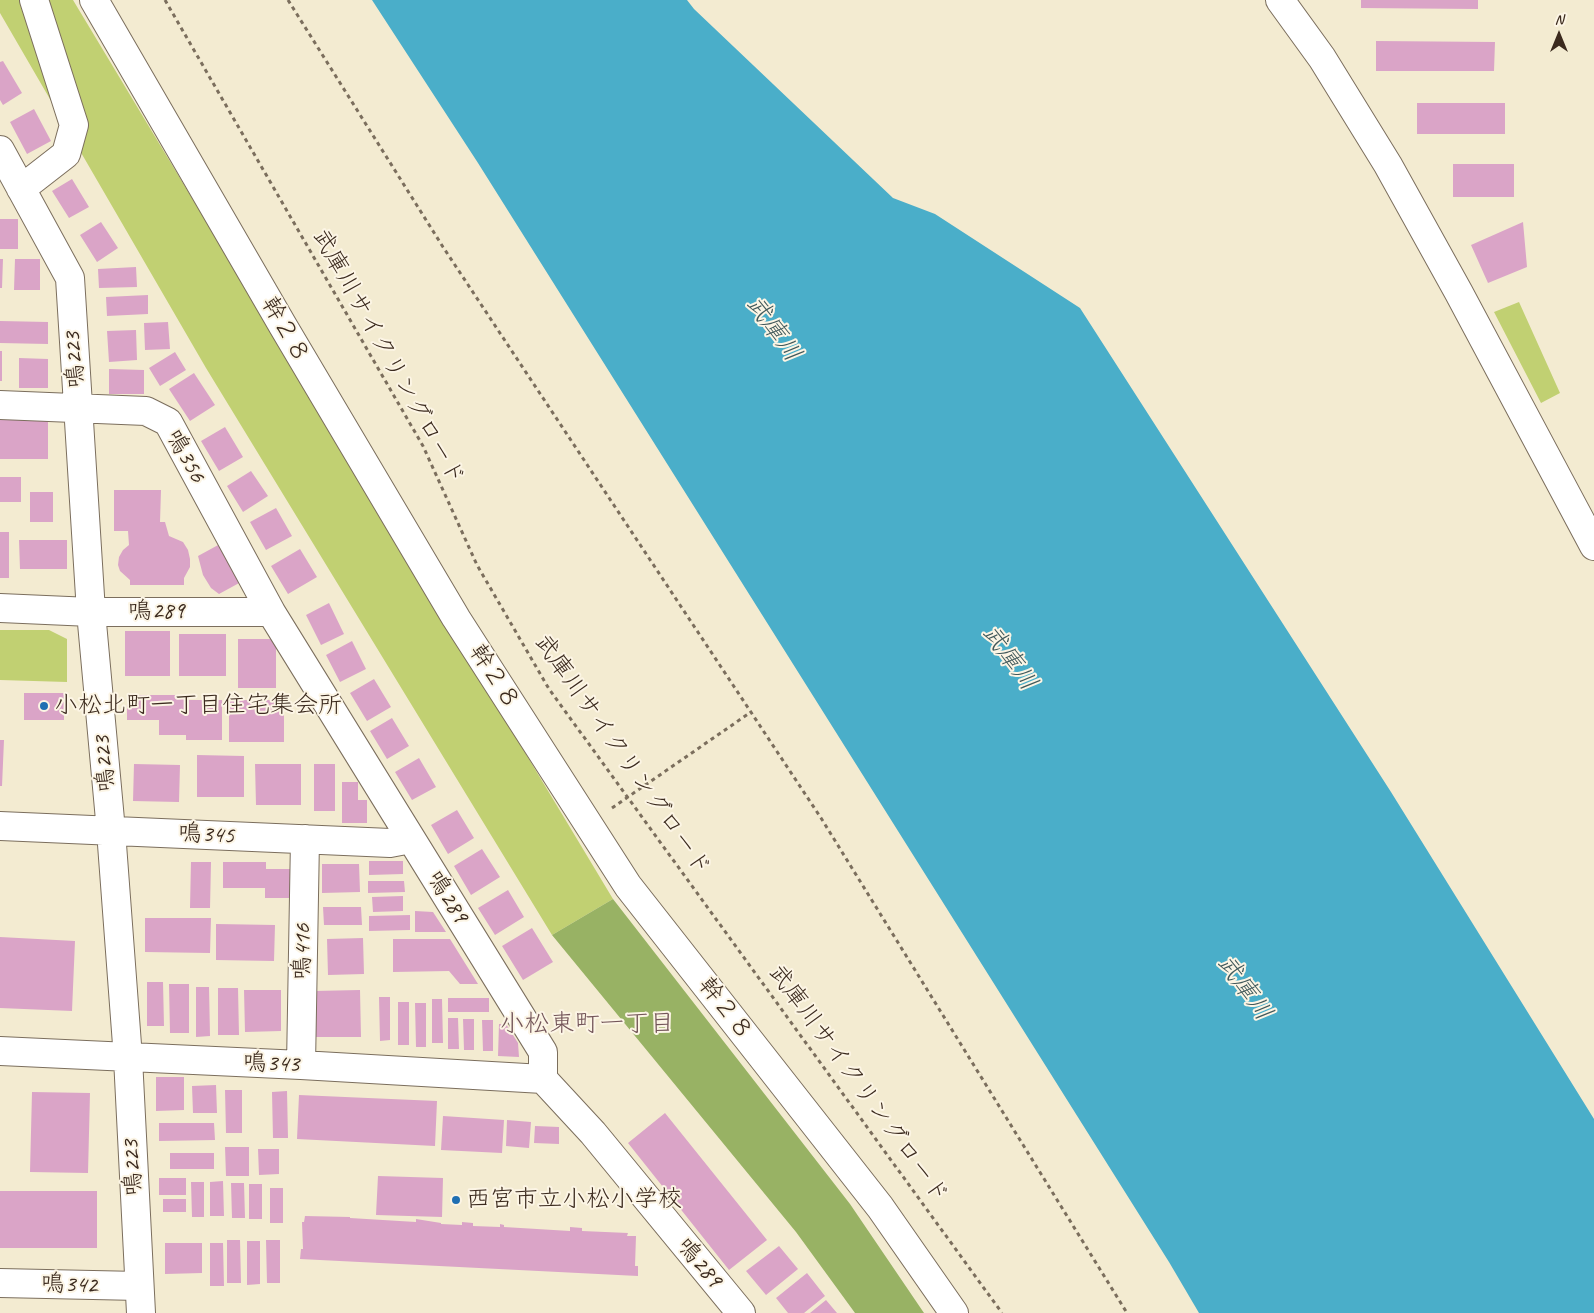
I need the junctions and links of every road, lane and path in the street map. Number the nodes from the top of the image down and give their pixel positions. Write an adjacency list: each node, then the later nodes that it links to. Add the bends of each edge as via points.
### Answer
1 (34, 0): 7 (street, via 74,125 66,154)
2 (94, 0): 27 (street, 幹２８, via 451,609 628,886 880,1207)
3 (165, 0): 15 (path, 武庫川サイクリングロード, via 423,446 491,590 549,689)
4 (288, 0): 14 (path, via 443,247)
5 (1280, 0): 10 (street, via 1322,58 1388,165)
6 (0, 150): 7 (street, 鳴223)
7 (15, 194): 9 (street, 鳴223, via 70,278)
8 (0, 405): 9 (street, 鳴356)
9 (78, 408): 12 (street, 鳴223); 13 (street, 鳴356, via 146,411 168,422)
10 (1594, 546)
11 (0, 608): 12 (street, 鳴289)
12 (91, 612): 13 (street, 鳴289); 17 (street, 鳴223)
13 (271, 612): 19 (street, 鳴289)
14 (751, 712): 15 (path); 29 (path, via 821,818)
15 (628, 797): 28 (path, 武庫川サイクリングロード)
16 (0, 826): 17 (street, 鳴345)
17 (111, 831): 18 (street, 鳴345); 21 (street, 鳴223)
18 (305, 839): 19 (street, 鳴345, via 390,843); 22 (street, 鳴416)
19 (411, 839): 23 (street, 鳴289, via 543,1052)
20 (0, 1051): 21 (street, 鳴343)
21 (128, 1058): 22 (street, 鳴343); 25 (street, 鳴223)
22 (301, 1065): 23 (street, 鳴343)
23 (543, 1078): 26 (street, 鳴289)
24 (0, 1283): 25 (street, 鳴342)
25 (140, 1300)
26 (741, 1313)
27 (954, 1313)
28 (1002, 1313)
29 (1127, 1313)

